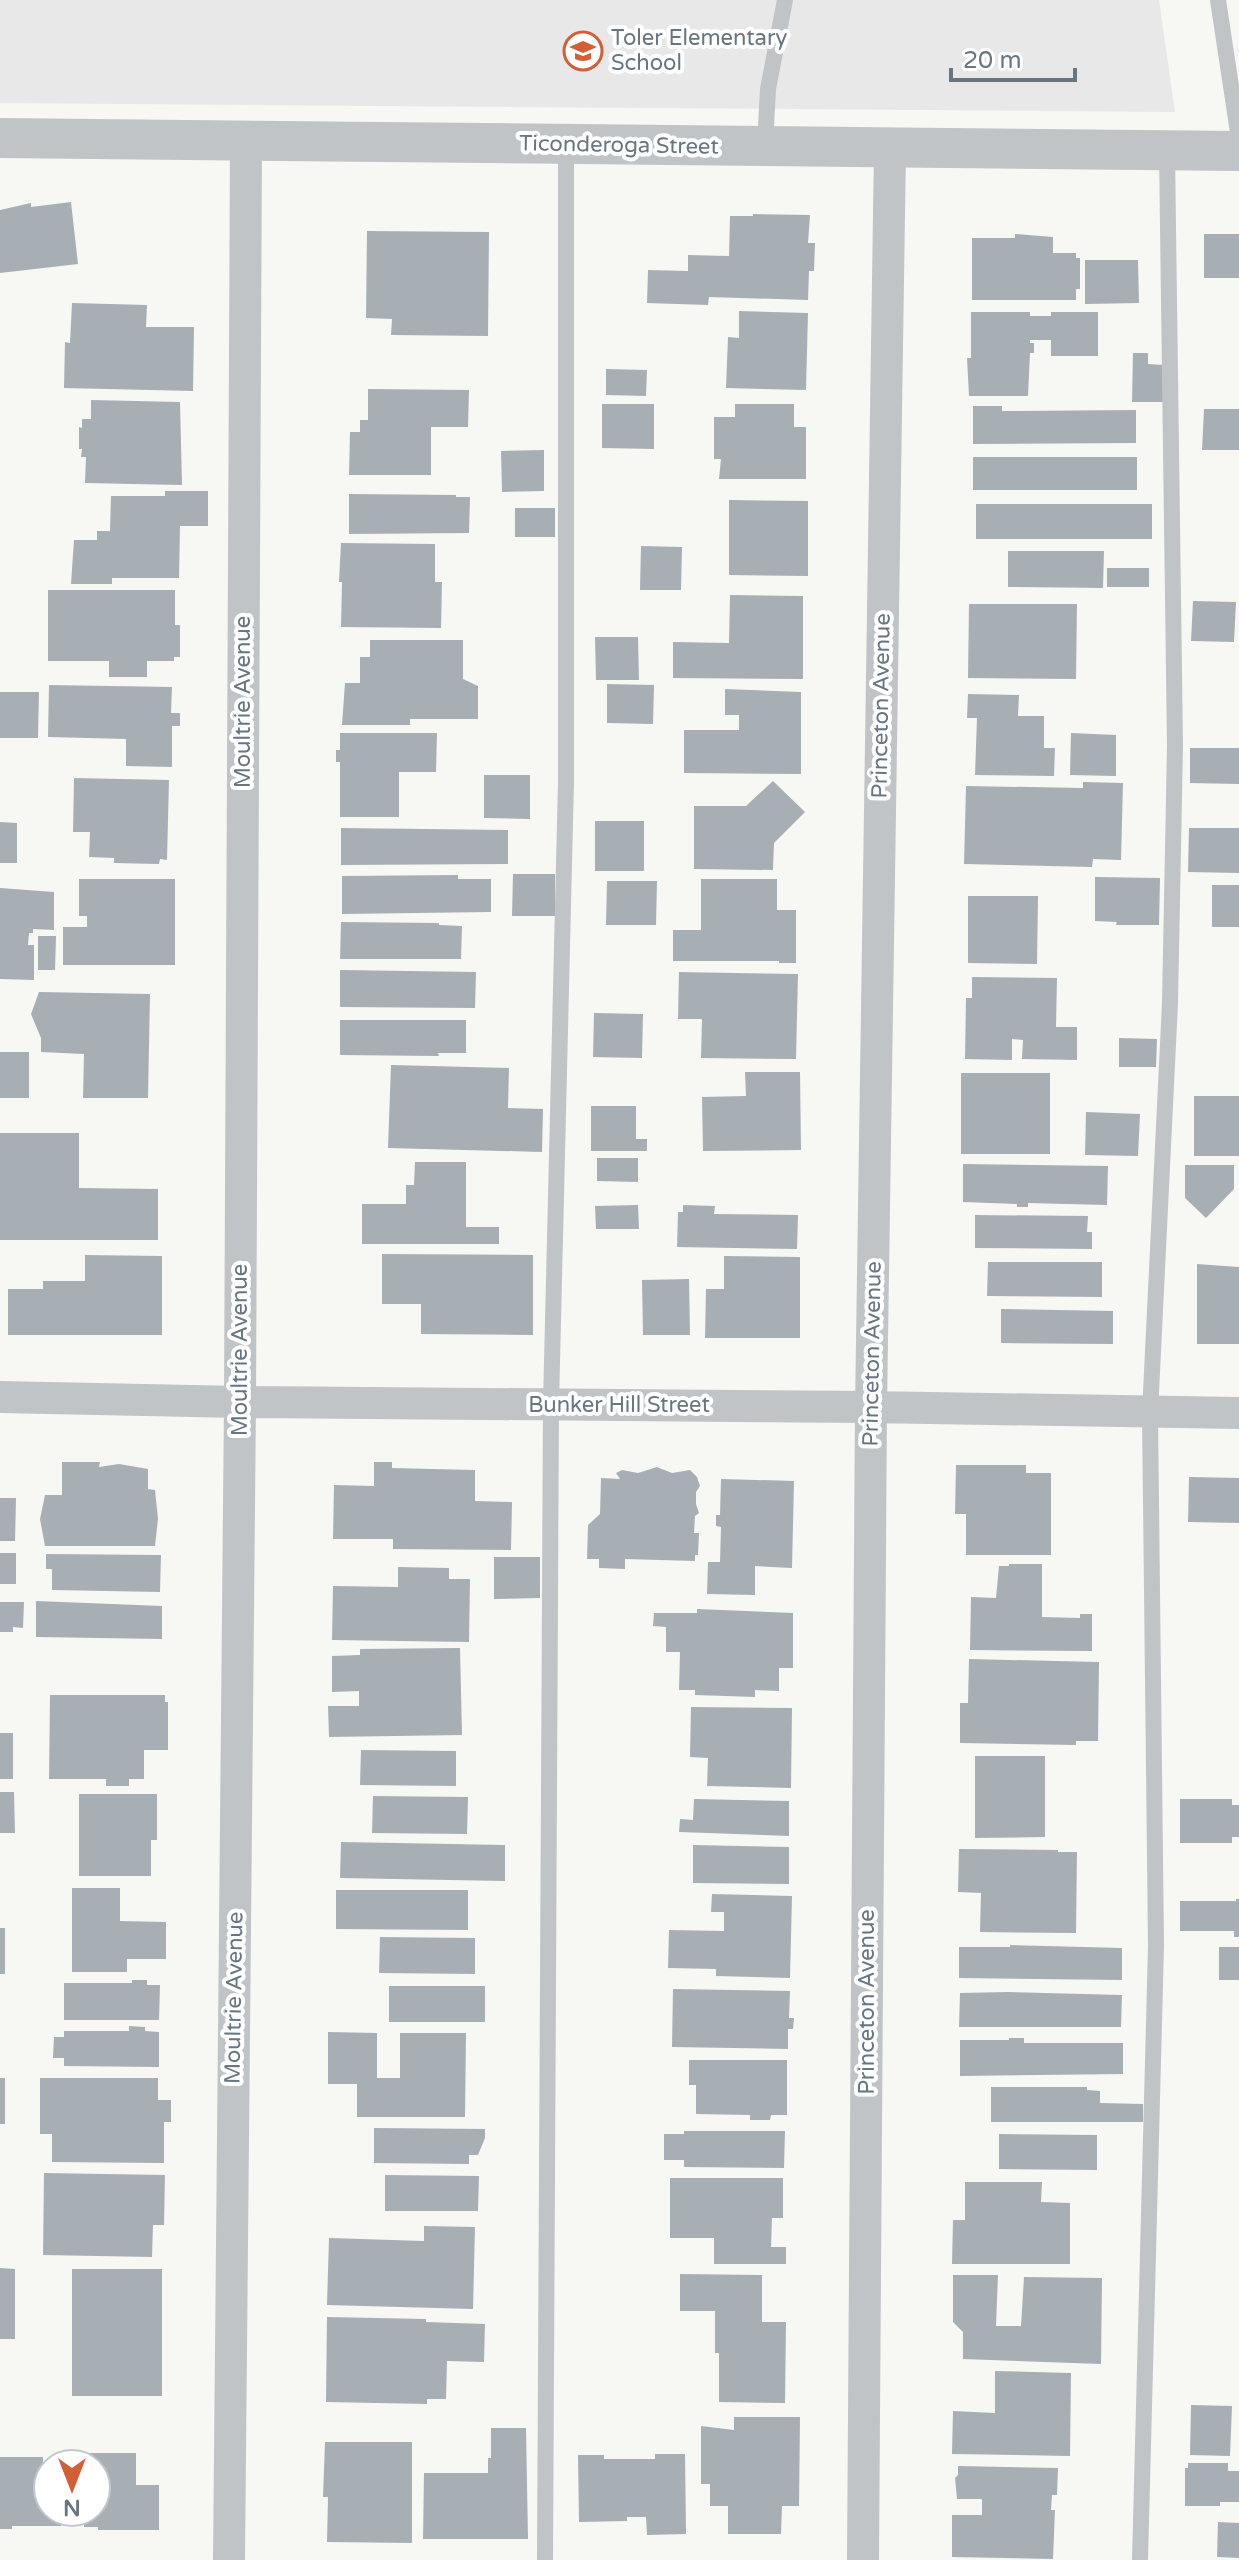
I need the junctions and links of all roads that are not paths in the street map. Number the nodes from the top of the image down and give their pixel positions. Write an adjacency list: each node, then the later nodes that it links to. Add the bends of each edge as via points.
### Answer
1 (785, 0): 7 (lane, via 768,89)
2 (1218, 0): 4 (lane)
3 (0, 138): 5 (street, Ticonderoga Street)
4 (1239, 139)
5 (246, 140): 6 (street, Ticonderoga Street); 12 (street, Moultrie Avenue)
6 (566, 145): 7 (street, Ticonderoga Street); 13 (lane, via 566,781)
7 (765, 147): 8 (street, Ticonderoga Street)
8 (890, 148): 9 (street, Ticonderoga Street); 14 (street, Princeton Avenue)
9 (1167, 150): 10 (street, Ticonderoga Street); 15 (lane, via 1175,761 1170,1003)
10 (1239, 151)
11 (0, 1397): 12 (street, Bunker Hill Street)
12 (240, 1402): 13 (street, Bunker Hill Street); 17 (street, Moultrie Avenue)
13 (551, 1404): 14 (street, Bunker Hill Street); 18 (lane)
14 (871, 1407): 15 (street, Bunker Hill Street); 19 (street, Princeton Avenue)
15 (1150, 1413): 16 (street, Bunker Hill Street); 20 (lane, via 1156,1946)
16 (1239, 1413)
17 (229, 2560)
18 (545, 2560)
19 (863, 2560)
20 (1140, 2560)

